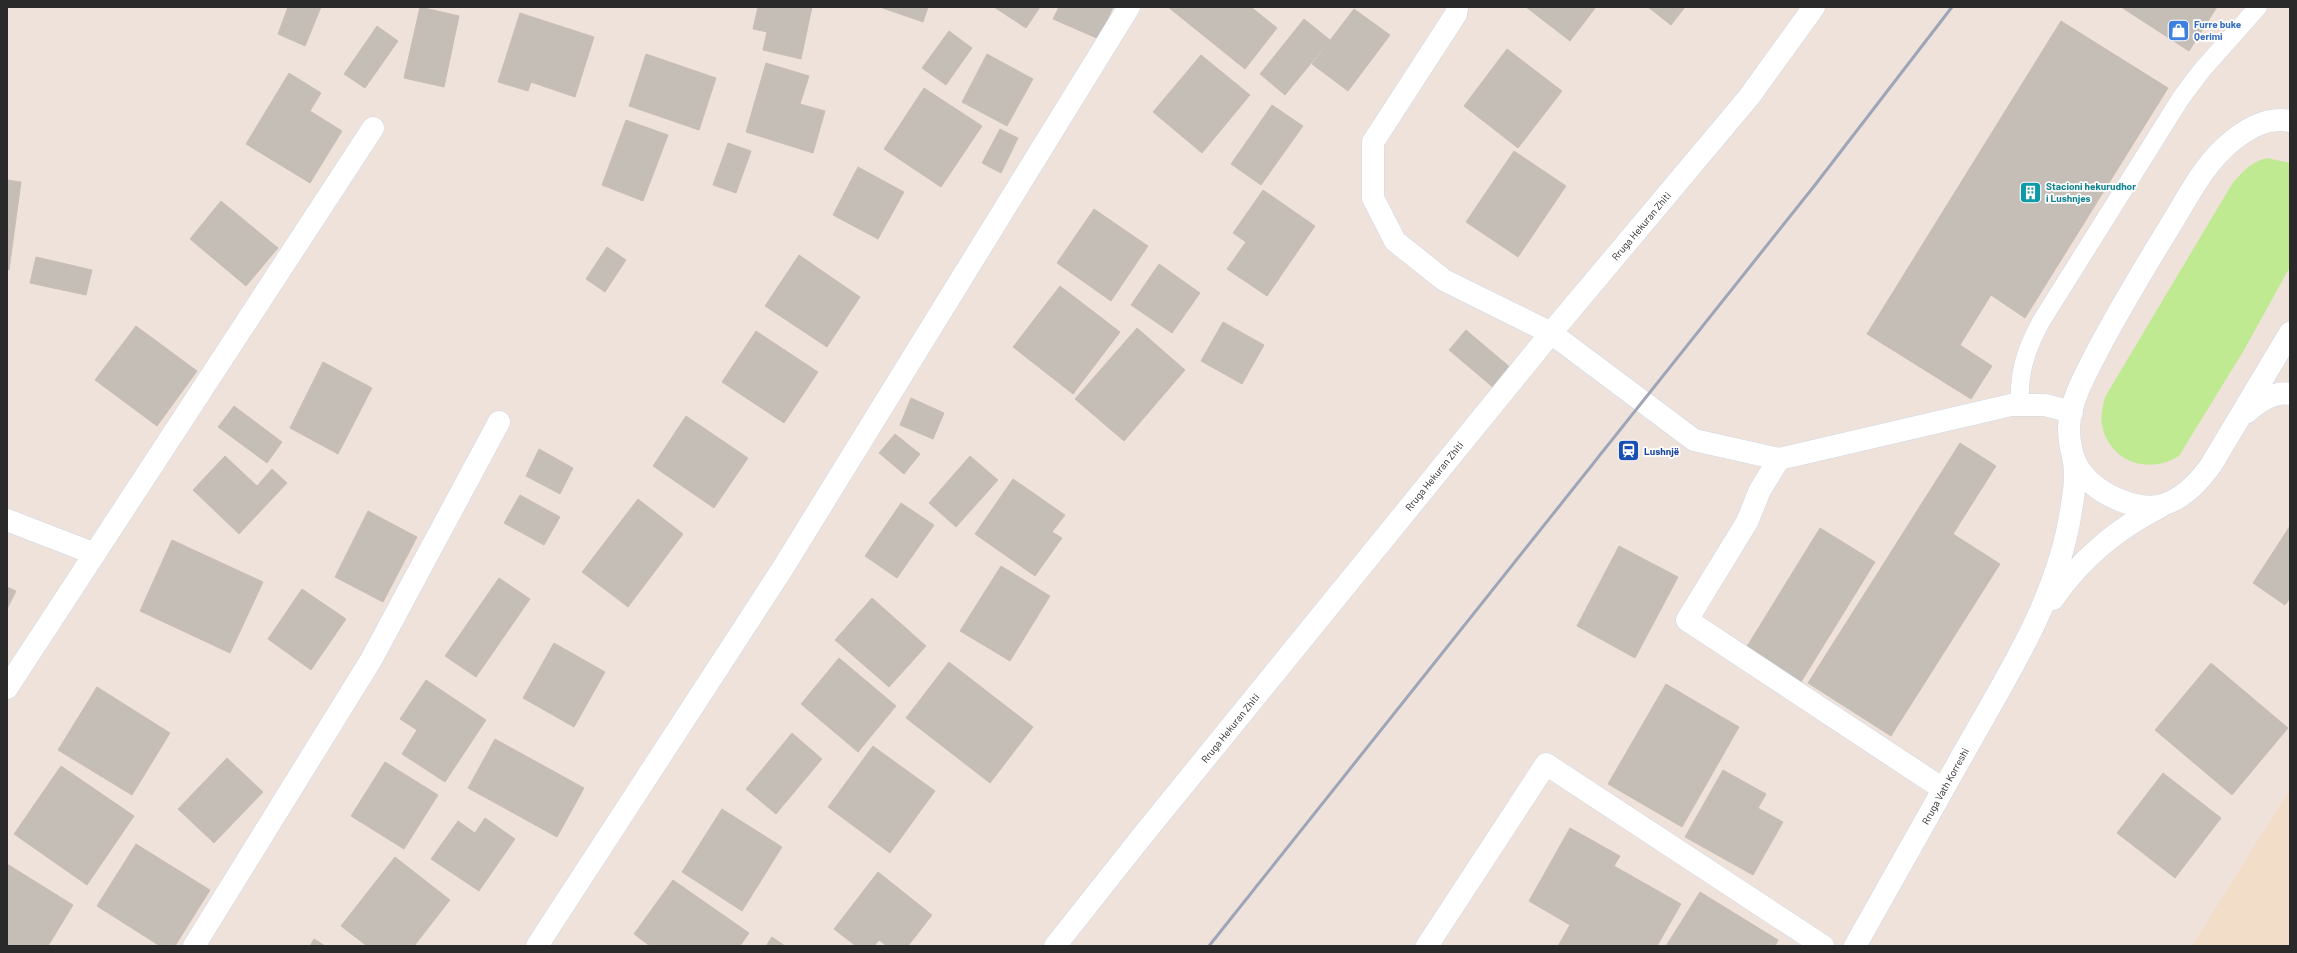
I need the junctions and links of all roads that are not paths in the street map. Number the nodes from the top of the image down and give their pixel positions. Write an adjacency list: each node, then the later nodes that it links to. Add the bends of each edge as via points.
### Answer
1 (1129, 7): 25 (street, via 781,571)
2 (1457, 7): 9 (street, via 1456,14 1373,142 1373,198 1395,241 1444,280)
3 (1814, 7): 9 (street, Rruga Hekuran Zhiti, via 1749,97)
4 (2258, 7): 12 (lane, via 2202,70 2181,98 2042,320 2024,358 2020,380)
5 (2290, 109): 6 (street)
6 (2268, 121): 7 (street); 13 (street, via 2233,141 2216,156 2203,175 2122,305 2089,367)
7 (2290, 121)
8 (373, 128): 20 (street)
9 (1551, 333): 17 (street, via 1694,440); 26 (street, Rruga Hekuran Zhiti)
10 (2290, 333): 15 (street, Rruga Vath Korreshi)
11 (2290, 394): 15 (street, via 2269,397)
12 (2020, 404): 13 (street, via 2045,405); 17 (street)
13 (2072, 412): 16 (street, via 2069,435)
14 (499, 422): 24 (street, via 370,660)
15 (2233, 425): 18 (street, Rruga Vath Korreshi, via 2201,478 2184,494)
16 (2073, 454): 18 (street, via 2082,473 2114,496 2143,506); 21 (street, Rruga Vath Korreshi, via 2073,498 2066,540 2060,564)
17 (1779, 459): 23 (street, via 1760,490 1747,522 1687,620)
18 (2168, 502): 21 (street, Rruga Vath Korreshi, via 2129,523 2104,543 2055,595)
19 (7, 520): 20 (street)
20 (95, 554): 22 (street)
21 (2035, 625): 23 (street, Rruga Vath Korreshi)
22 (7, 688)
23 (1943, 789): 29 (street, Rruga Vath Korreshi)
24 (194, 946)
25 (537, 946)
26 (1055, 946)
27 (1427, 946): 28 (street, via 1546,764)
28 (1823, 946)
29 (1855, 946)

